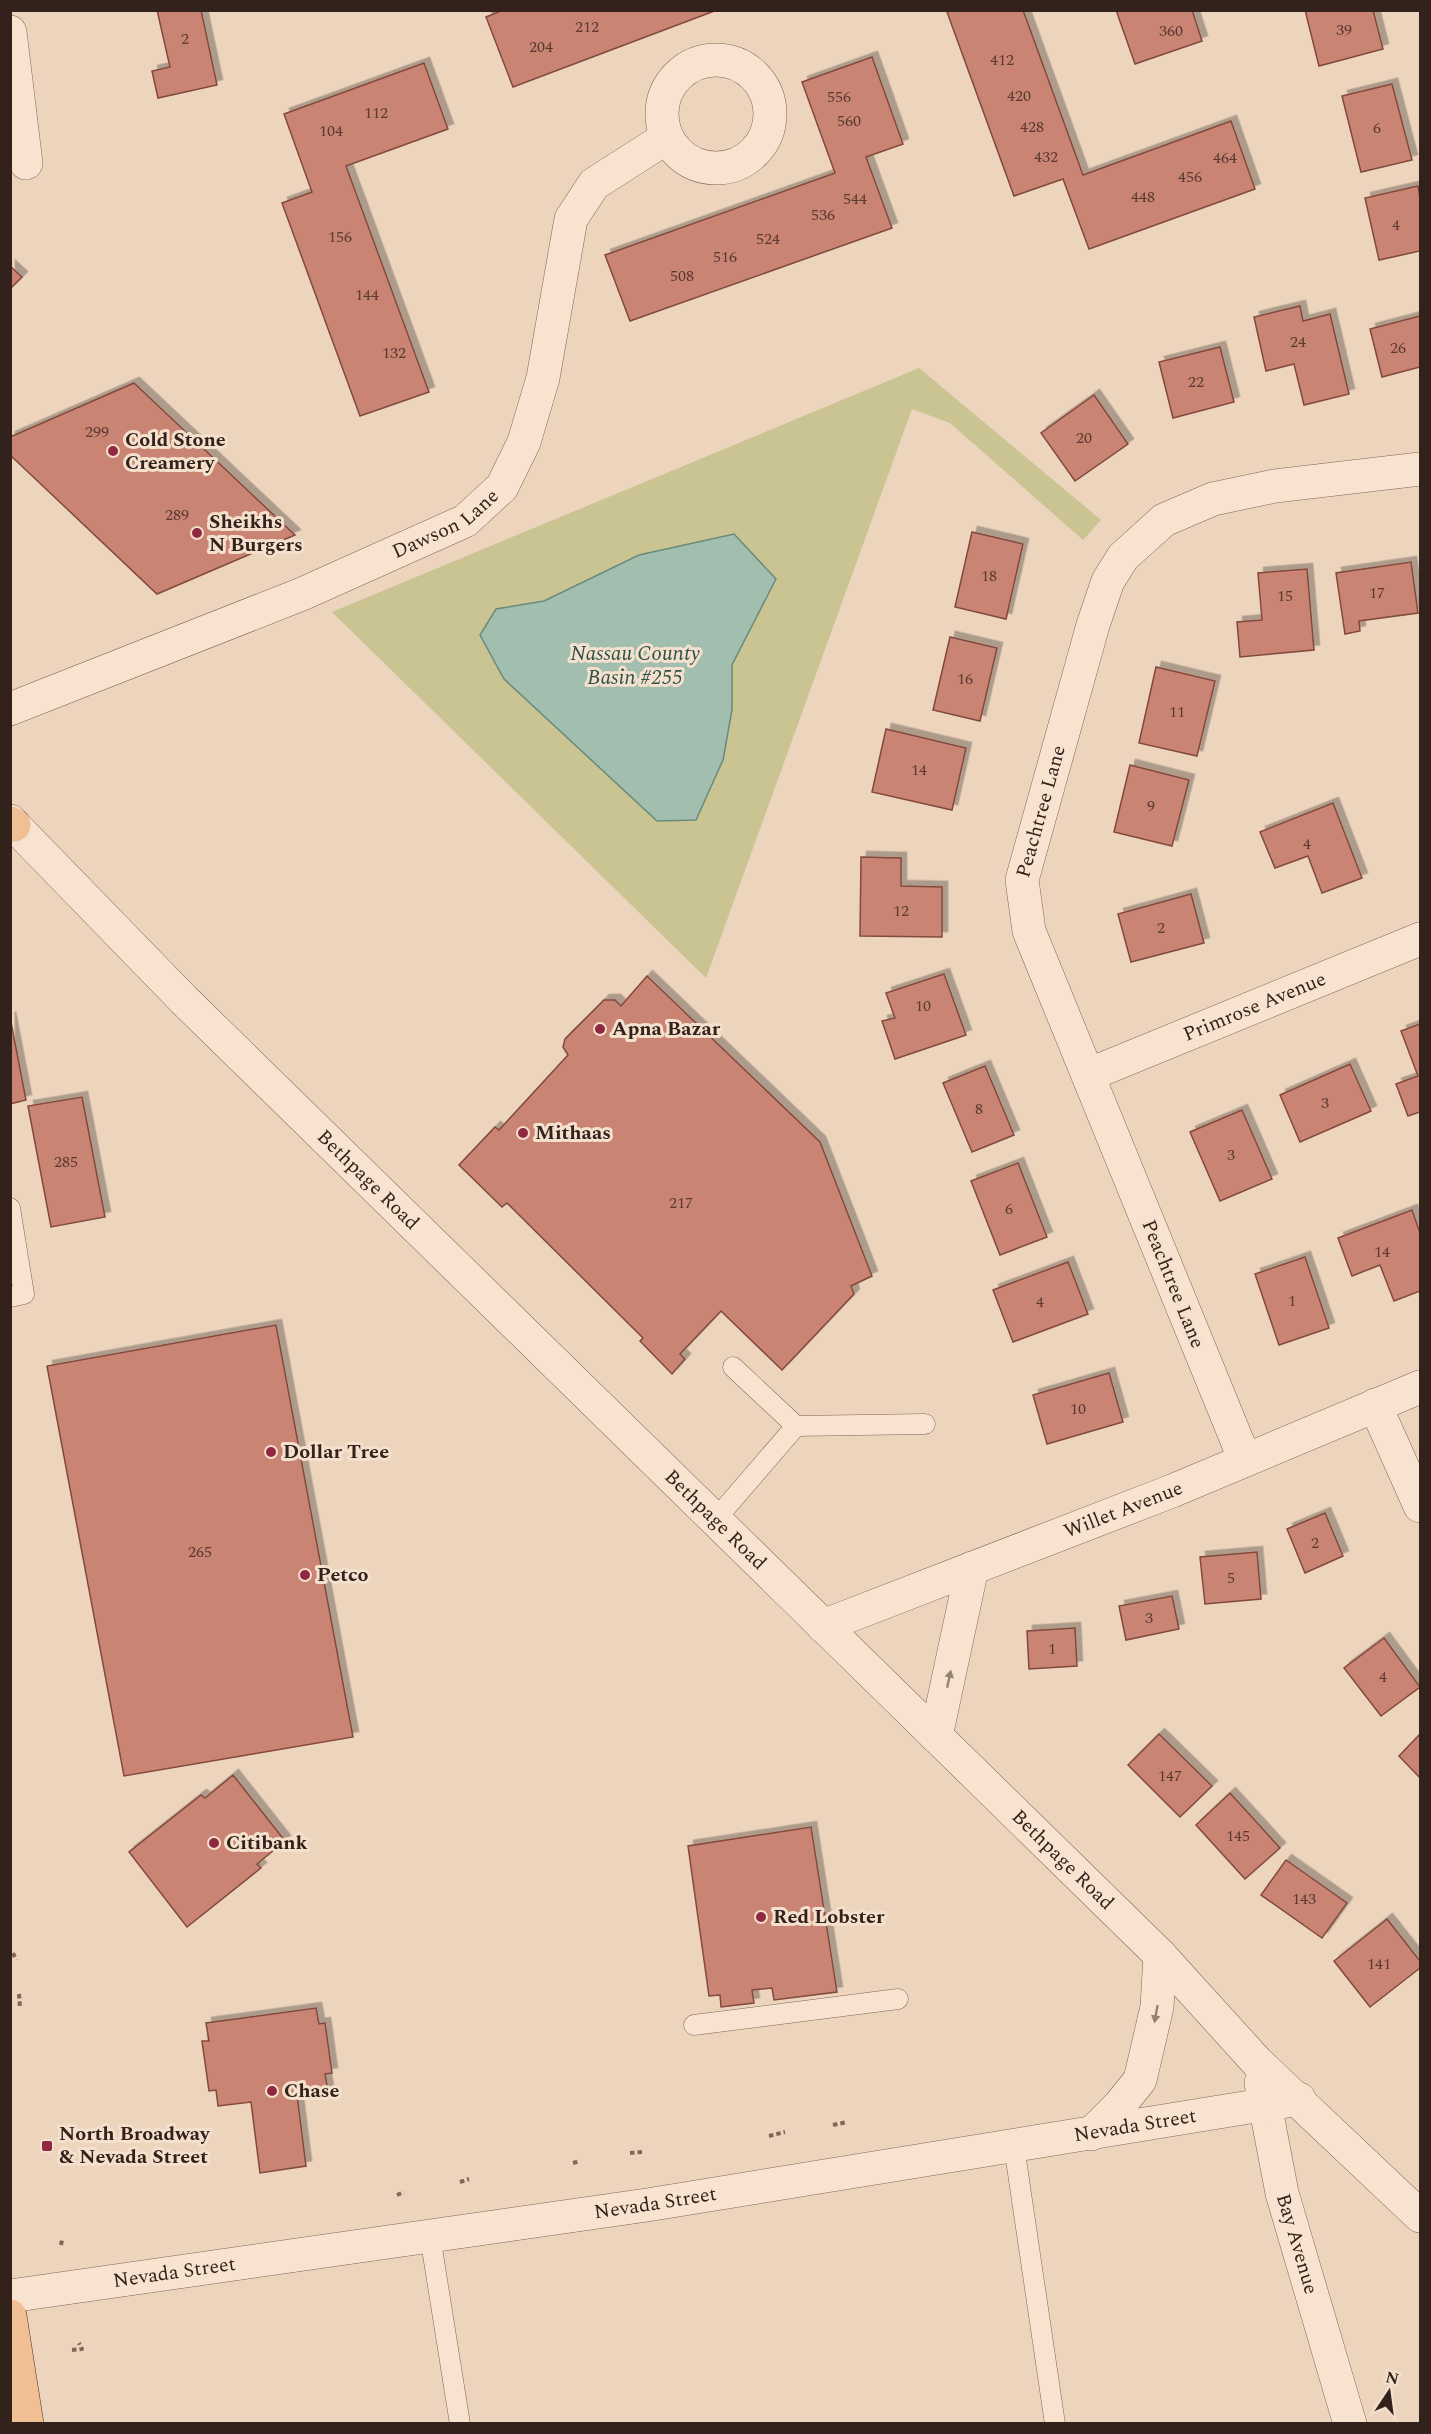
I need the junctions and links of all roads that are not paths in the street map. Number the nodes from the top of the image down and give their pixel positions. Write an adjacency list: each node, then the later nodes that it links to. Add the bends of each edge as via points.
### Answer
1 (10, 32): 3 (street)
2 (666, 138): 5 (street, Dawson Lane, via 594,184 572,219 543,378 524,442 502,488 465,522 302,594)
3 (26, 163)
4 (1420, 469): 8 (street, Peachtree Lane, via 1275,486 1213,499 1164,520 1123,557 1108,581 1022,880 1029,931)
5 (10, 710)
6 (11, 824): 19 (street, Bethpage Road, via 184,1000)
7 (1420, 939): 8 (street, Primrose Avenue)
8 (1088, 1075): 17 (street, Peachtree Lane)
9 (10, 1208): 10 (lane)
10 (14, 1245): 11 (lane, via 24,1294)
11 (10, 1298)
12 (733, 1366): 16 (lane)
13 (1420, 1386): 14 (street, Willet Avenue)
14 (1376, 1405): 17 (street, Willet Avenue); 18 (street)
15 (925, 1424): 16 (lane)
16 (796, 1426): 19 (lane)
17 (1245, 1460): 20 (street, Willet Avenue)
18 (1420, 1506)
19 (715, 1520): 21 (street, Bethpage Road)
20 (972, 1568): 21 (street, Willet Avenue); 22 (street, one-way to 20)
21 (823, 1626): 22 (street, Bethpage Road)
22 (936, 1736): 23 (street, Bethpage Road)
23 (1160, 1955): 26 (street, Bethpage Road); 29 (street, one-way to 29, via 1157,2007 1140,2080)
24 (898, 1999): 25 (lane)
25 (694, 2025)
26 (1257, 2062): 27 (street, Bethpage Road); 28 (street, Bay Avenue)
27 (1299, 2099): 28 (street, Nevada Street); 31 (street, Bethpage Road)
28 (1265, 2104): 29 (street, Nevada Street); 38 (street, Bay Avenue, via 1282,2193)
29 (1091, 2134): 30 (street, Nevada Street)
30 (1014, 2146): 32 (street, Nevada Street, via 659,2204); 37 (lane)
31 (1420, 2216)
32 (430, 2236): 33 (street, Nevada Street); 36 (lane)
33 (10, 2296)
34 (10, 2316): 35 (main road)
35 (27, 2424)
36 (460, 2424)
37 (1054, 2424)
38 (1350, 2424)

